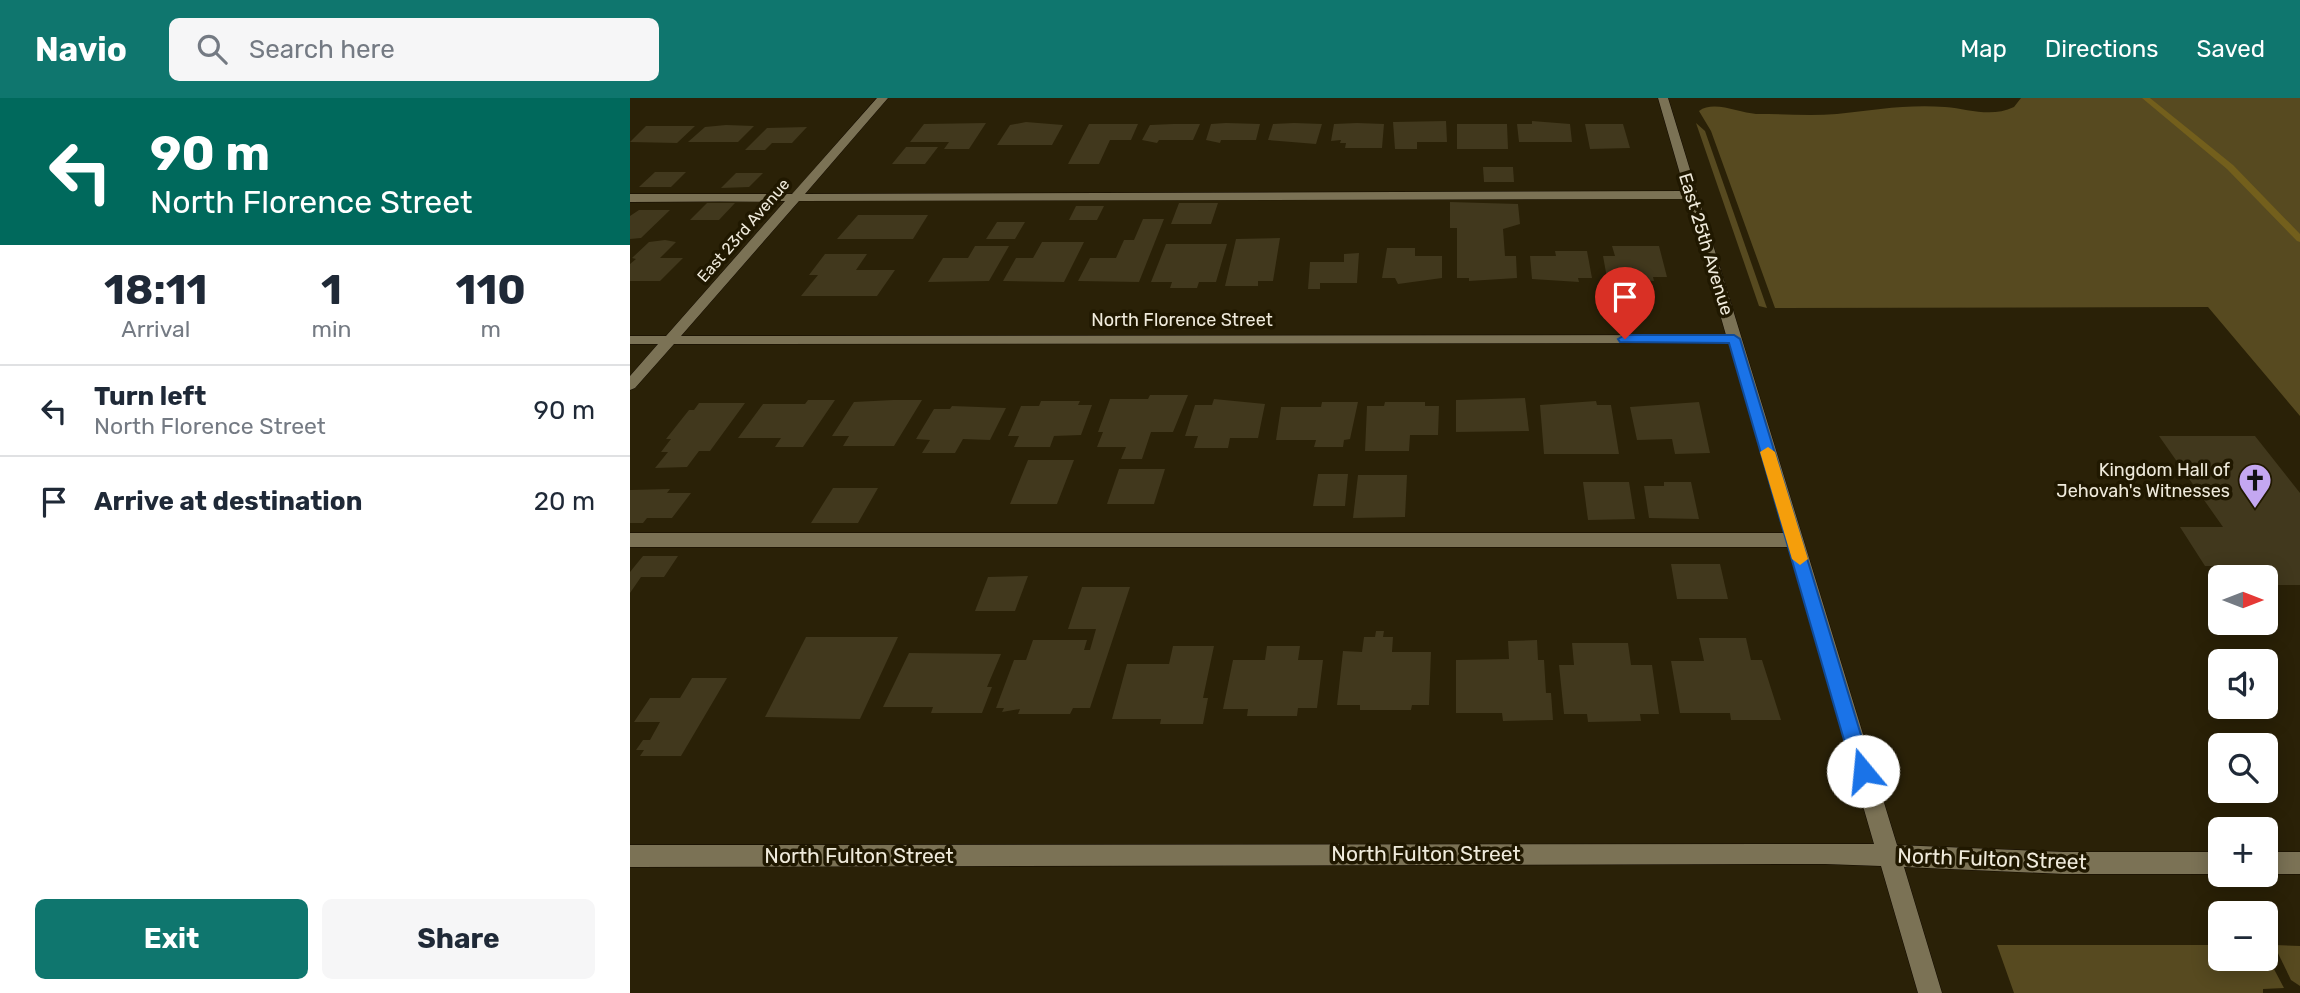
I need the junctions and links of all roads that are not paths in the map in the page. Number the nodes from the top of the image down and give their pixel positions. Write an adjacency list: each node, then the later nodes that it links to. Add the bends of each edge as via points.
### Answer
1 (883, 98): 4 (street, East 23rd Avenue)
2 (1663, 98): 3 (street, East 25th Avenue)
3 (1691, 195): 4 (street); 6 (street, East 25th Avenue)
4 (795, 197): 5 (street); 8 (street, East 23rd Avenue)
5 (630, 198)
6 (1734, 339): 8 (street, North Florence Street); 11 (street, East 25th Avenue)
7 (630, 340): 8 (street, North Florence Street)
8 (670, 340): 9 (street, East 23rd Avenue)
9 (630, 386)
10 (630, 540): 11 (street)
11 (1794, 540): 12 (street, East 25th Avenue)
12 (1888, 854): 13 (street, North Fulton Street); 14 (street, North Fulton Street, via 1957,860); 17 (street, East 25th Avenue)
13 (630, 856)
14 (2208, 863)
15 (2278, 863): 16 (street)
16 (2300, 863)
17 (1930, 993)

